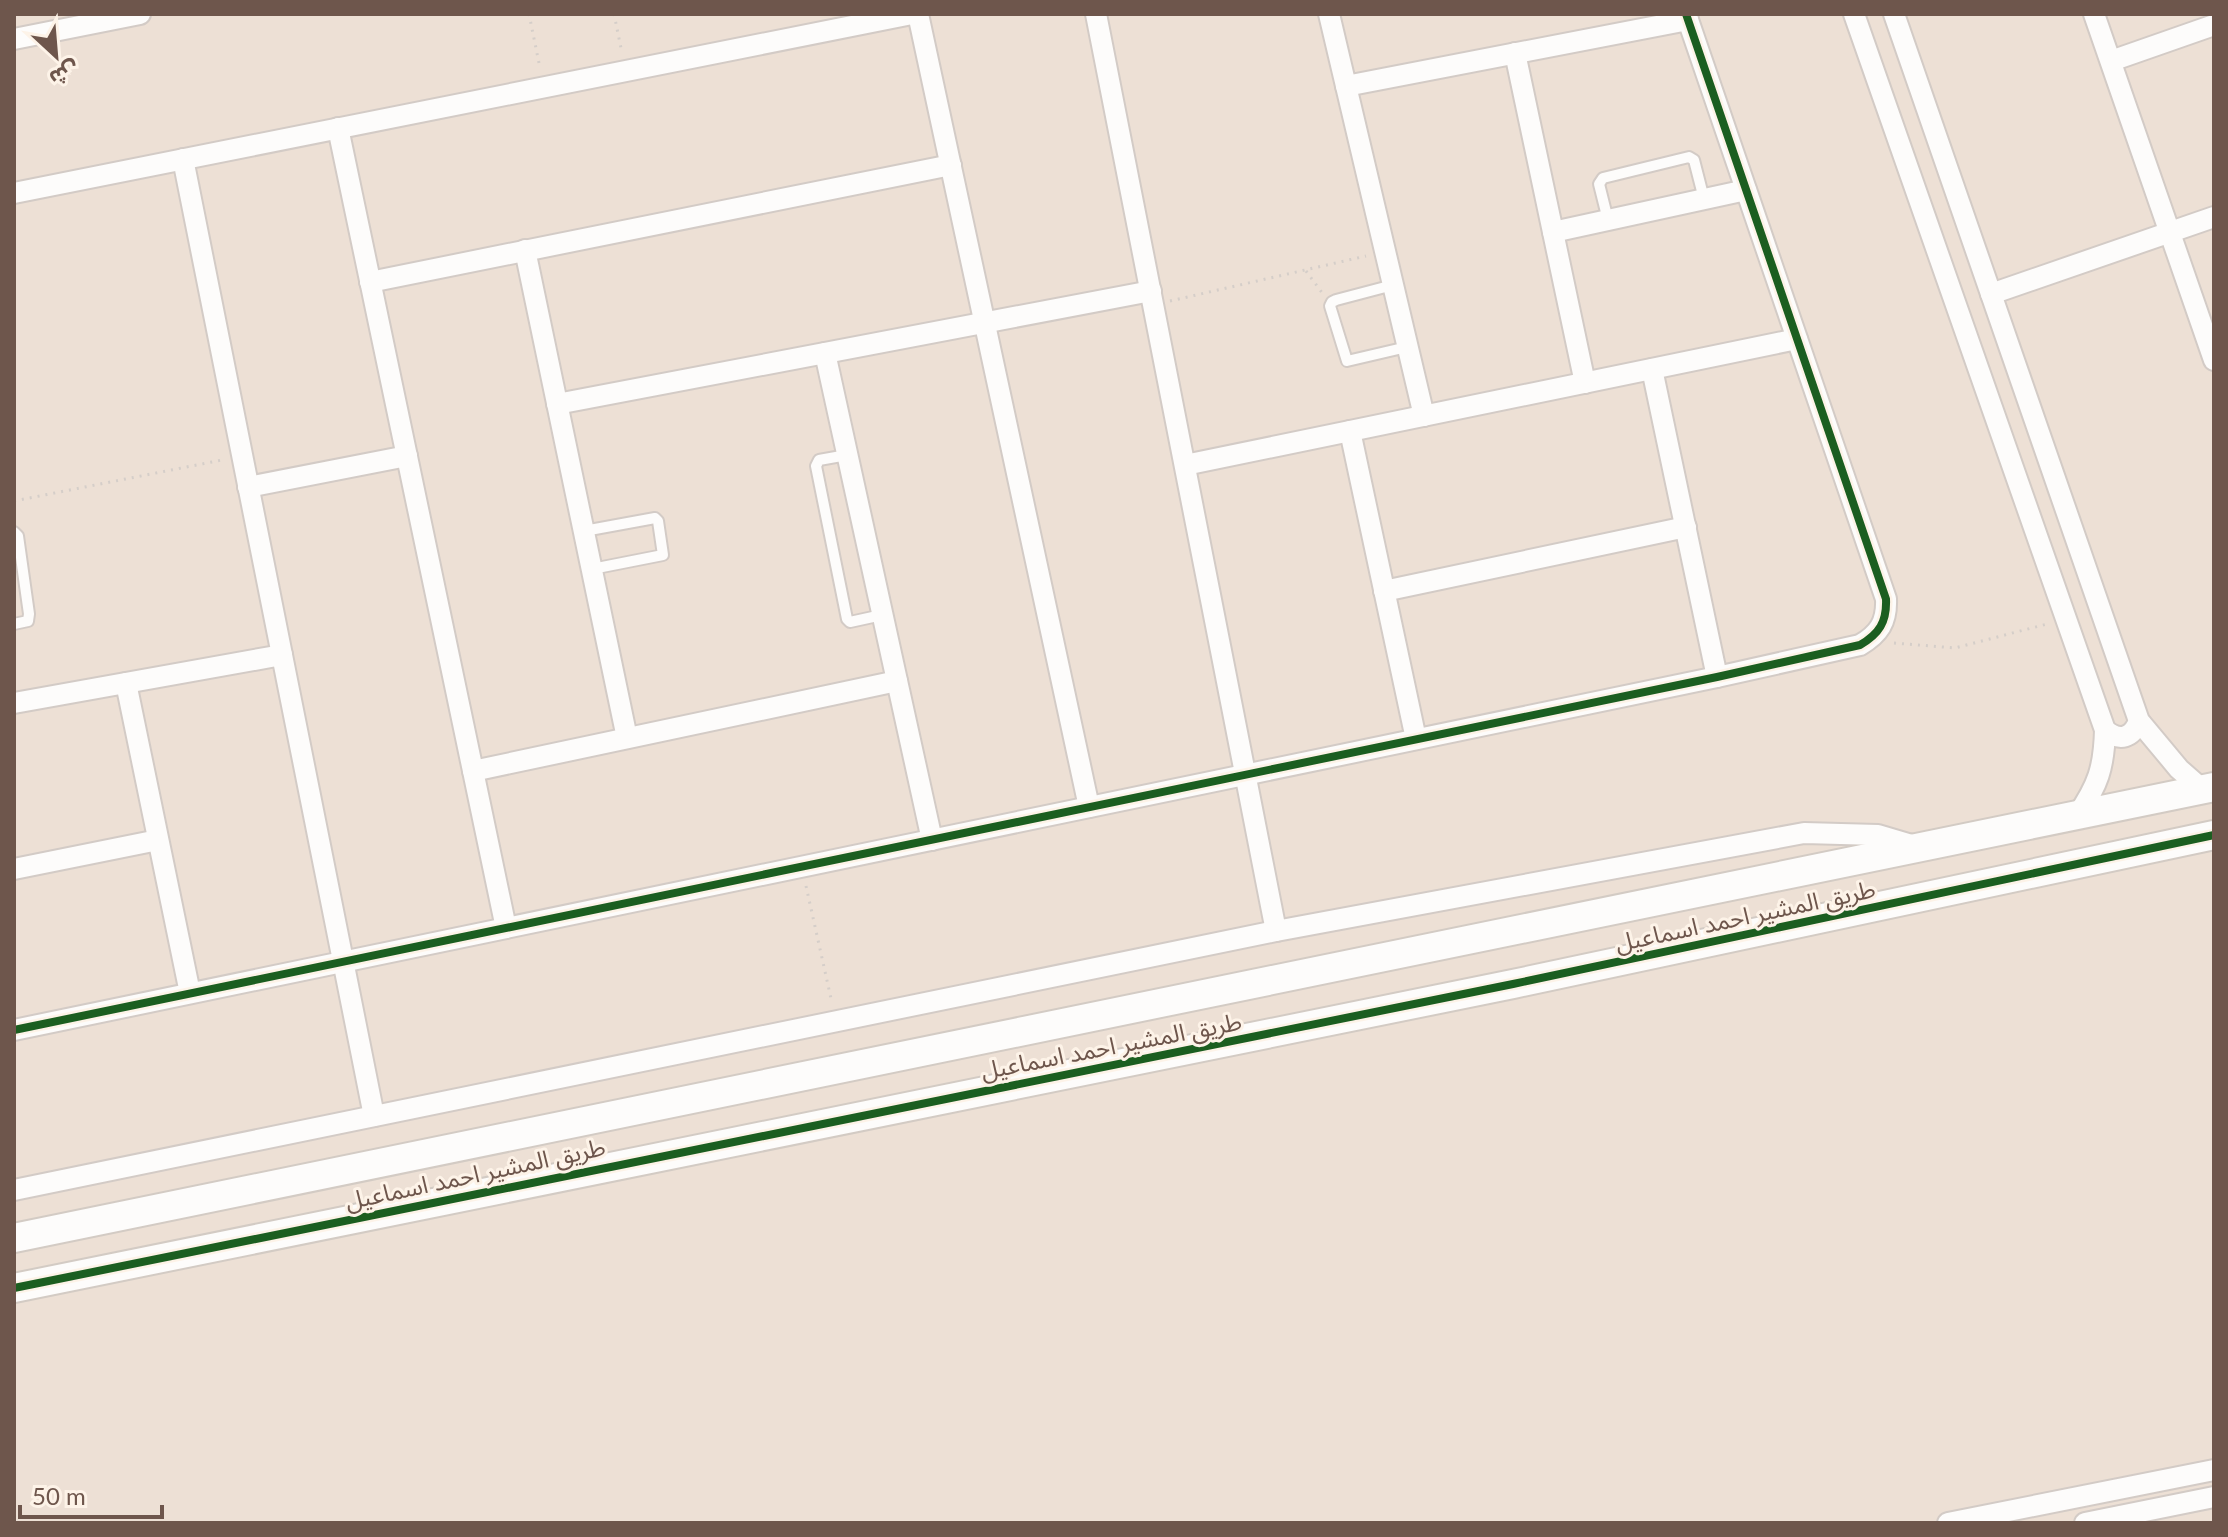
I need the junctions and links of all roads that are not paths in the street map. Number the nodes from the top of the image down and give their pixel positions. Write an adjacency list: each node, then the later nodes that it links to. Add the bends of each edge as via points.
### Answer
1 (140, 14): 12 (street)
2 (912, 14): 17 (street)
3 (918, 14): 19 (street)
4 (1096, 14): 31 (street)
5 (1329, 14): 16 (street)
6 (1854, 14): 13 (street)
7 (1894, 14): 11 (street)
8 (2094, 14): 15 (street)
9 (1687, 17): 14 (street); 20 (street)
10 (2214, 25): 15 (street)
11 (1902, 36): 13 (street); 30 (street)
12 (14, 39)
13 (1866, 48): 59 (street)
14 (1515, 53): 16 (street); 25 (street)
15 (2111, 61): 26 (street)
16 (1346, 86): 29 (street)
17 (338, 128): 18 (street); 28 (street)
18 (183, 159): 21 (street); 45 (street)
19 (951, 165): 27 (street); 32 (street)
20 (1746, 190): 22 (street); 33 (street)
21 (14, 193)
22 (1704, 199): 24 (street); 24 (lane, via 1689,157 1600,181)
23 (2214, 217): 26 (street)
24 (1608, 220): 25 (street)
25 (1553, 232): 38 (street)
26 (2170, 232): 30 (street); 36 (street)
27 (525, 250): 28 (street); 39 (street)
28 (370, 282): 43 (street)
29 (1393, 285): 34 (street); 34 (lane, via 1330,306 1347,361)
30 (1991, 294): 58 (street)
31 (1152, 298): 32 (street); 44 (street)
32 (985, 323): 35 (street); 65 (street)
33 (1797, 339): 37 (street); 54 (street, via 1886,599 1886,613 1882,627 1860,645)
34 (1407, 347): 40 (street)
35 (825, 353): 39 (street); 42 (street)
36 (2214, 360)
37 (1652, 369): 38 (street); 46 (street)
38 (1585, 383): 40 (street)
39 (557, 404): 47 (street)
40 (1424, 416): 41 (street)
41 (1350, 431): 44 (street); 50 (street)
42 (847, 455): 51 (street); 51 (lane, via 819,460 816,466 847,619)
43 (407, 456): 45 (street); 62 (street)
44 (1185, 465): 63 (street)
45 (248, 487): 53 (street)
46 (1686, 527): 50 (street); 54 (street)
47 (584, 531): 49 (street); 49 (lane, via 658,521 663,555)
48 (14, 532): 52 (lane, via 29,614 28,621)
49 (592, 569): 60 (street)
50 (1384, 591): 61 (street)
51 (882, 615): 55 (street)
52 (14, 624)
53 (282, 655): 56 (street); 74 (street)
54 (1717, 677): 61 (street)
55 (897, 681): 60 (street); 69 (street)
56 (126, 683): 57 (street); 68 (street)
57 (14, 703)
58 (2139, 721): 59 (street, via 2125,738); 64 (street, via 2158,746)
59 (2105, 730): 66 (street, via 2100,776)
60 (627, 738): 62 (street)
61 (1416, 739): 63 (street)
62 (473, 771): 72 (street)
63 (1245, 775): 65 (street); 73 (street)
64 (2208, 788): 66 (street, طريق المشير احمد اسماعيل)
65 (1089, 807): 69 (street)
66 (2077, 816): 70 (street, طريق المشير احمد اسماعيل)
67 (2214, 835): 80 (street, طريق المشير احمد اسماعيل, via 1500,987)
68 (158, 840): 71 (street); 75 (street)
69 (932, 840): 72 (street)
70 (1922, 848): 73 (street, via 1878,835 1804,833); 79 (street, طريق المشير احمد اسماعيل)
71 (14, 869)
72 (506, 928): 74 (street)
73 (1276, 931): 77 (street)
74 (343, 961): 75 (street); 77 (street)
75 (190, 993): 76 (street)
76 (14, 1030)
77 (374, 1116): 78 (street)
78 (14, 1190)
79 (14, 1238)
80 (14, 1288)
81 (2214, 1470): 83 (street)
82 (2214, 1497): 84 (street)
83 (1948, 1523)
84 (2085, 1523)

